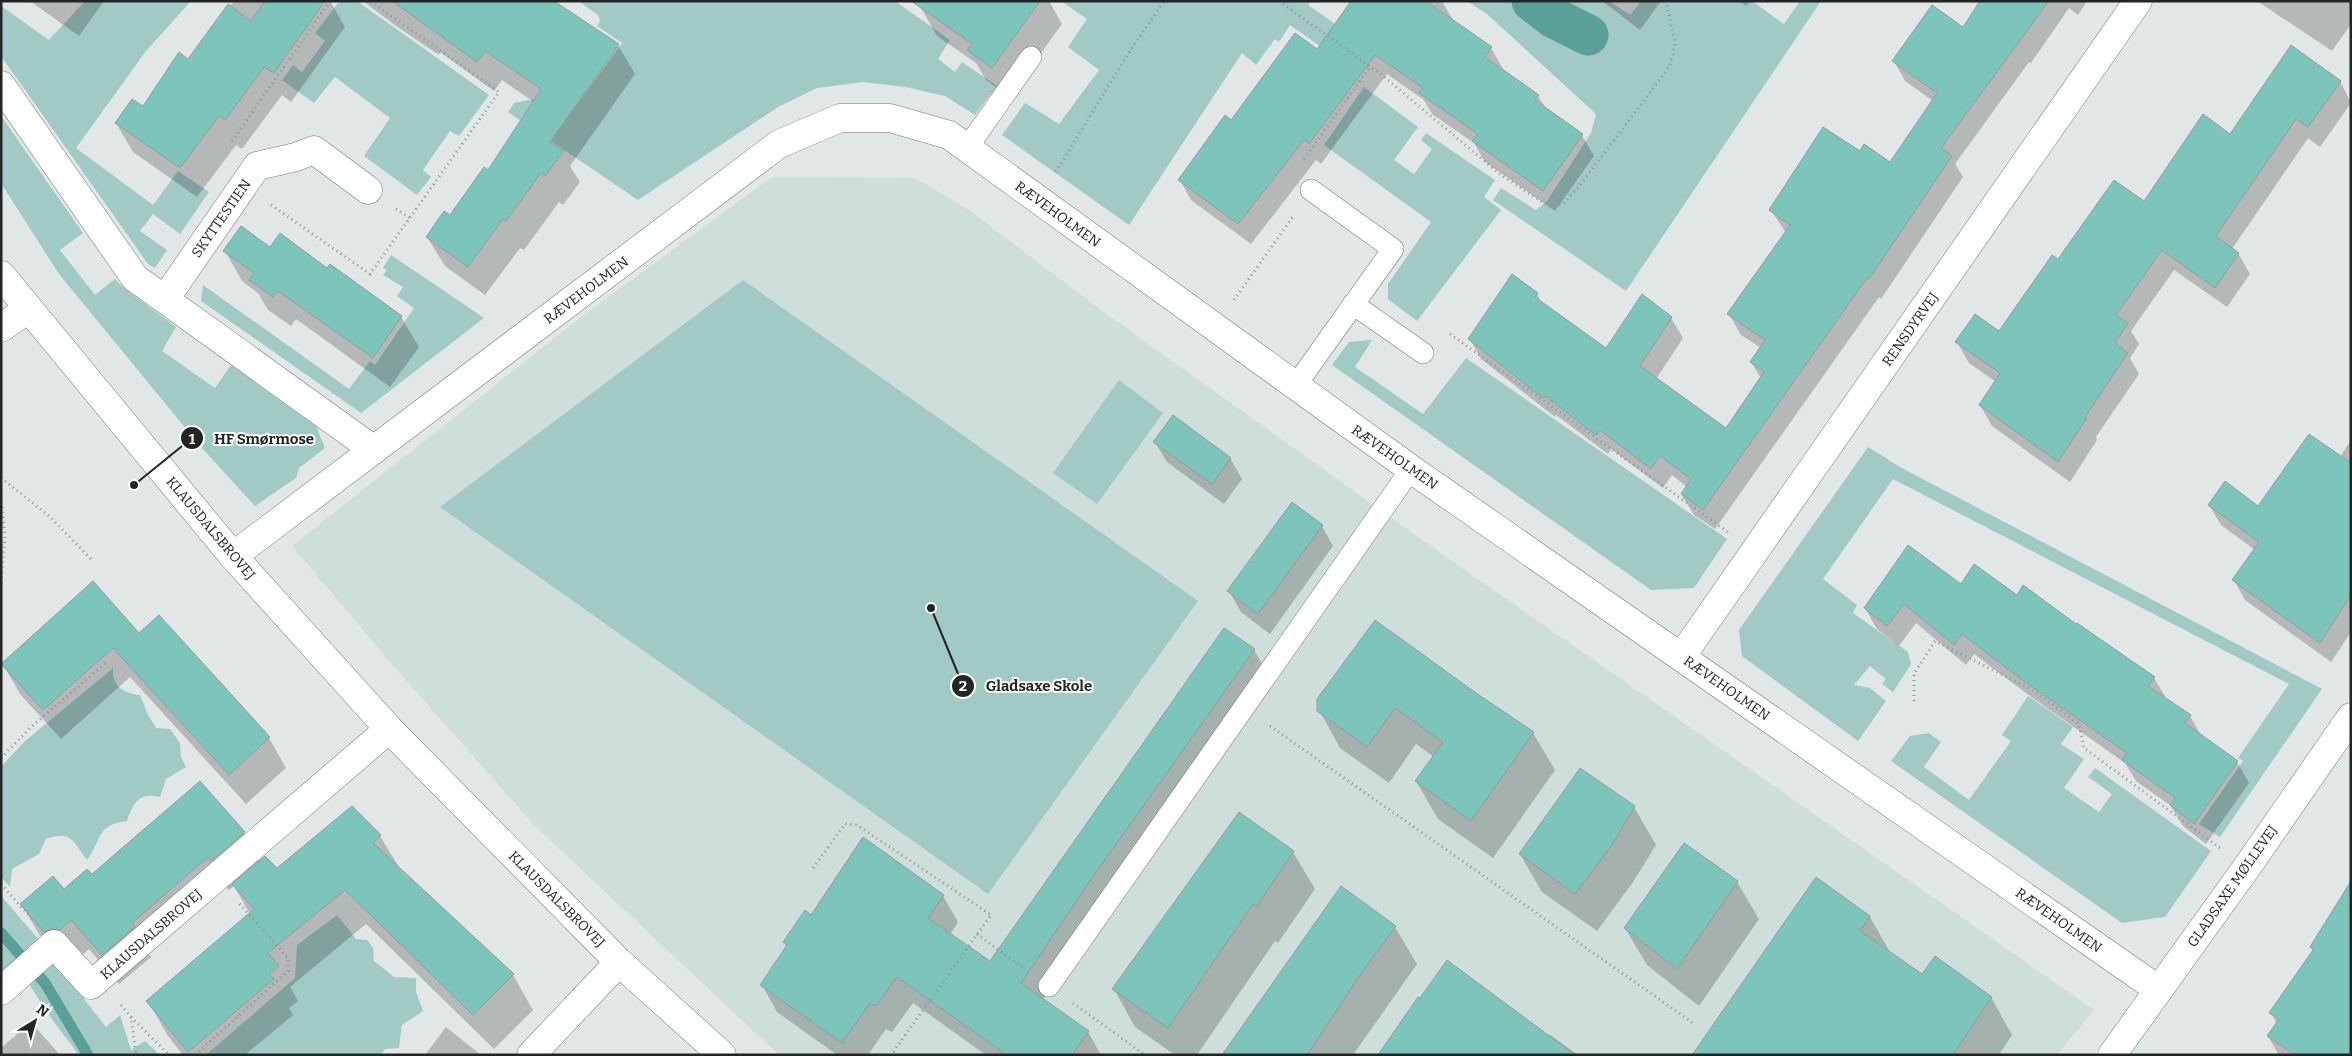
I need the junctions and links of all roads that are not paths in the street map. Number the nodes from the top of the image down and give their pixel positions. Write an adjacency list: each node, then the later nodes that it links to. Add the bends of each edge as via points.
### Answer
1 (2138, 1): 17 (street, RENSDYRVEJ)
2 (1031, 56): 4 (lane)
3 (1, 85): 8 (street, via 135,278)
4 (967, 148): 13 (street, RÆVEHOLMEN); 14 (street, RÆVEHOLMEN, via 949,135 890,118 840,118 779,144)
5 (368, 190): 8 (street, SKYTTESTIEN, via 314,150 258,166)
6 (1311, 190): 9 (lane, via 1393,249)
7 (1, 275): 10 (street, KLAUSDALSBROVEJ)
8 (165, 299): 14 (street)
9 (1353, 304): 12 (lane); 13 (lane)
10 (28, 309): 11 (street); 16 (street, KLAUSDALSBROVEJ)
11 (1, 328)
12 (1423, 353)
13 (1296, 386): 15 (street, RÆVEHOLMEN)
14 (374, 450): 16 (street, RÆVEHOLMEN)
15 (1411, 469): 17 (street, RÆVEHOLMEN); 22 (lane)
16 (233, 556): 19 (street, KLAUSDALSBROVEJ)
17 (1681, 657): 23 (street, RÆVEHOLMEN)
18 (2351, 717): 23 (street, GLADSAXE MØLLEVEJ)
19 (389, 729): 20 (street, KLAUSDALSBROVEJ); 21 (street, KLAUSDALSBROVEJ, via 100,979 91,985 51,947)
20 (619, 962): 24 (street); 25 (street, KLAUSDALSBROVEJ)
21 (9, 984)
22 (1049, 986)
23 (2160, 990): 26 (street, GLADSAXE MØLLEVEJ)
24 (531, 1055)
25 (722, 1055)
26 (2112, 1055)

